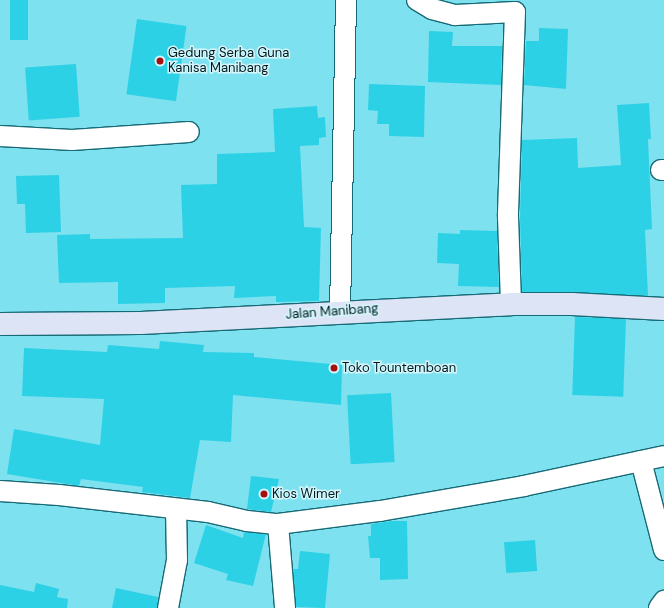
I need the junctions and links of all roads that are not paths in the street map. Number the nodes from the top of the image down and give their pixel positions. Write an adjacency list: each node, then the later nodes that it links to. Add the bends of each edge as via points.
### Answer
1 (346, 0): 8 (street)
2 (418, 0): 3 (street, via 432,9 455,15)
3 (515, 6): 6 (street, via 508,217)
4 (189, 132): 5 (street, via 72,140)
5 (0, 136)
6 (511, 304): 7 (street, Jalan Manibang); 8 (street, Jalan Manibang)
7 (664, 309)
8 (340, 313): 9 (street, Jalan Manibang, via 141,323)
9 (0, 324)
10 (664, 456): 11 (street)
11 (641, 461): 14 (street, via 510,489 380,511); 15 (street)
12 (0, 491): 13 (street, via 59,495)
13 (176, 510): 14 (street, via 208,512 246,521); 17 (street, via 178,560)
14 (278, 524): 18 (street)
15 (664, 550)
16 (664, 600): 19 (street)
17 (168, 608)
18 (285, 608)
19 (659, 608)

